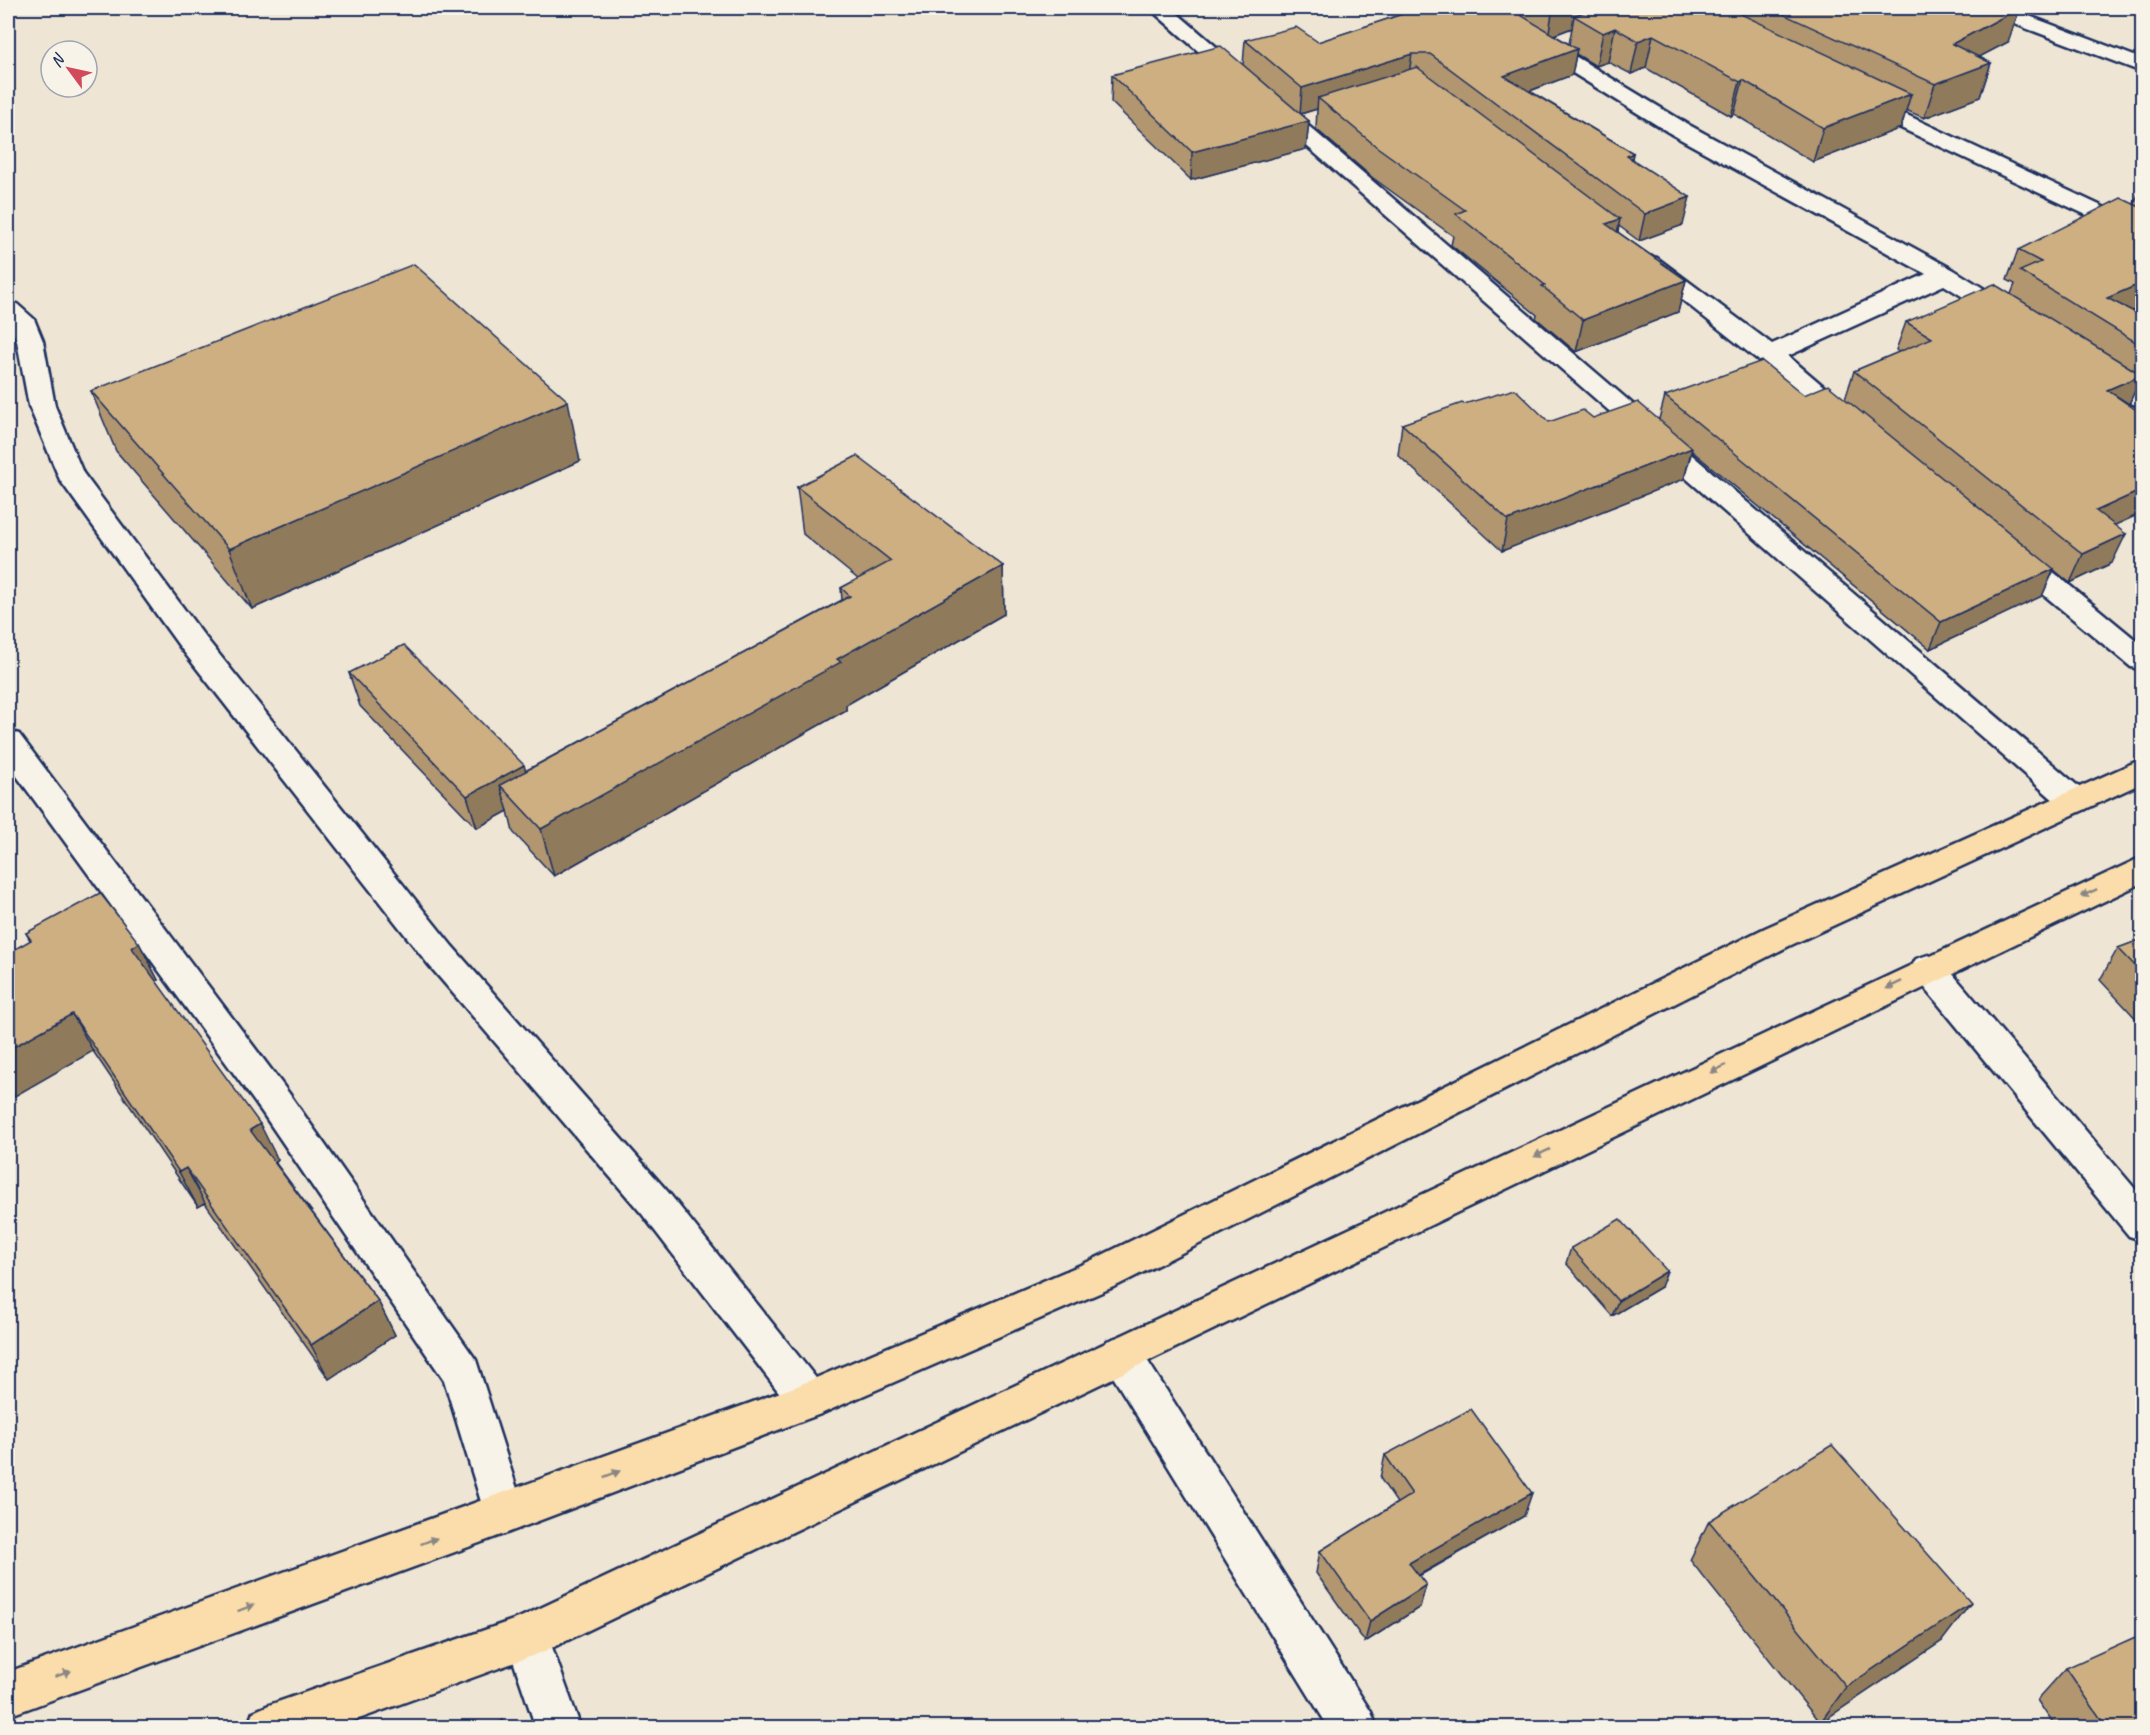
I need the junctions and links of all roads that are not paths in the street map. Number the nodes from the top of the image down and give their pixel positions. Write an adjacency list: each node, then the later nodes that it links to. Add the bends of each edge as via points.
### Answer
1 (1159, 8): 19 (street, via 1308,121)
2 (1481, 8): 8 (street, via 1556,44 1681,130)
3 (1990, 8): 4 (street)
4 (2142, 66)
5 (1845, 92): 6 (street)
6 (2142, 234)
7 (1627, 246): 11 (street)
8 (1945, 275): 10 (street); 11 (street)
9 (8, 309): 24 (street, via 21,319 30,341 42,406 70,474 191,640 441,955 655,1203)
10 (2034, 330)
11 (1770, 355): 14 (street)
12 (2073, 355): 13 (street)
13 (2142, 398)
14 (1870, 437)
15 (1997, 541): 16 (street)
16 (2142, 660)
17 (8, 742): 25 (street, via 275,1102 462,1373)
18 (2142, 770): 19 (main road)
19 (2075, 801): 24 (main road, via 1777,937 1104,1273)
20 (2142, 869): 21 (main road, one-way to 21)
21 (1928, 968): 22 (street); 23 (main road, one-way to 23)
22 (2142, 1224)
23 (1120, 1354): 26 (main road); 30 (street)
24 (809, 1400): 25 (main road, one-way to 24)
25 (504, 1514): 27 (main road, one-way to 25)
26 (527, 1636): 28 (main road); 29 (street)
27 (8, 1694)
28 (269, 1728)
29 (559, 1728)
30 (1355, 1728)

